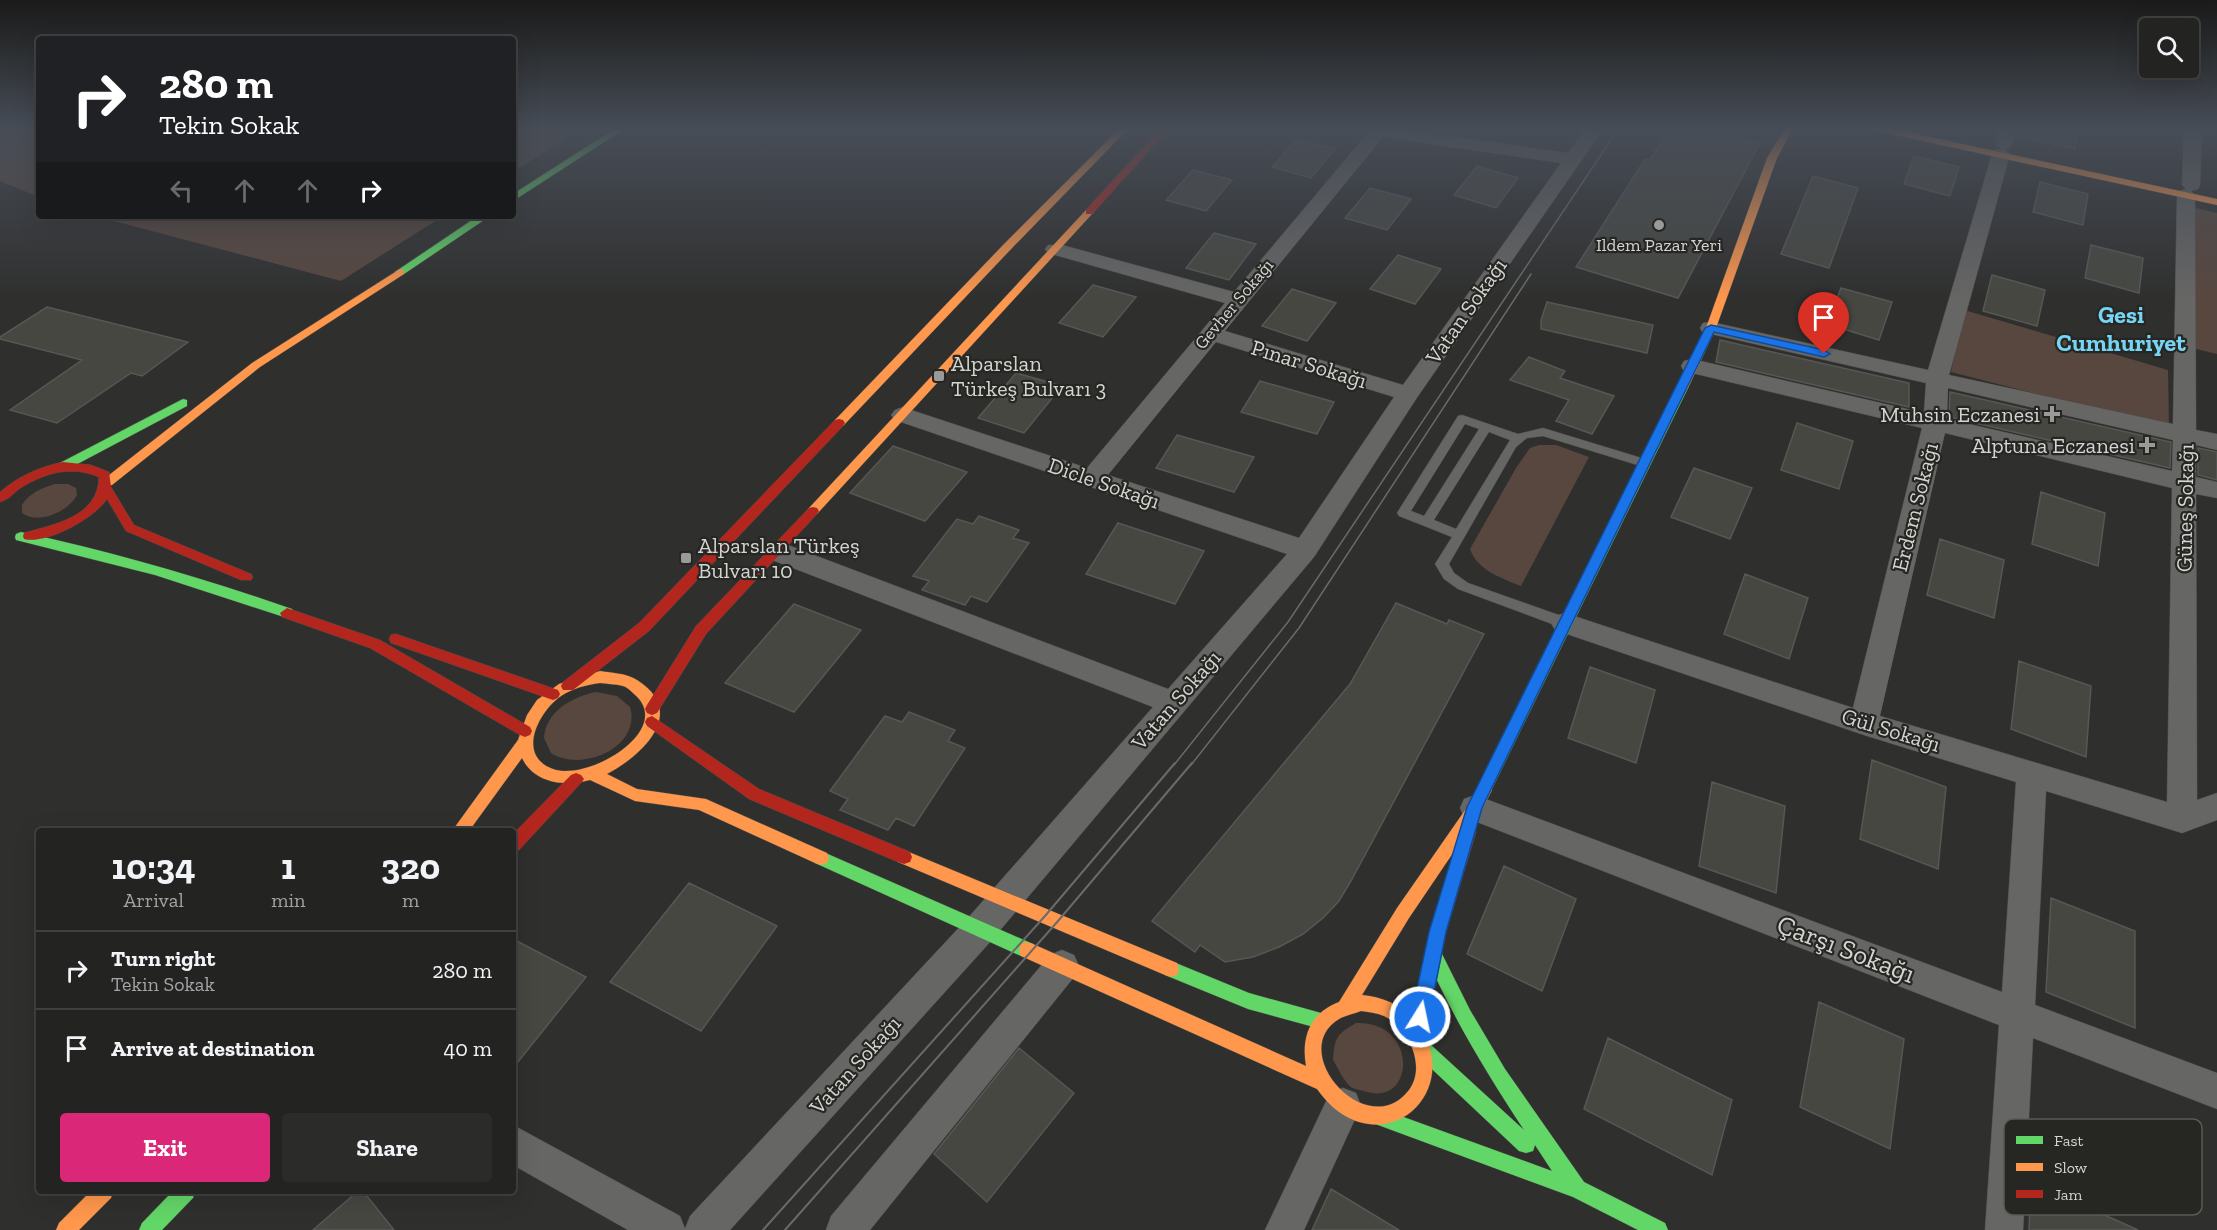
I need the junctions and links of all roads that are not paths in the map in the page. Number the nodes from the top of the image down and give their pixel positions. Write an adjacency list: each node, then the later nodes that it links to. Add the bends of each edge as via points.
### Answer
1 (533, 185): 12 (main road)
2 (1068, 185): 43 (main road, via 645,627)
3 (1113, 185): 15 (main road)
4 (1325, 185): 16 (street, Gevher Sokağı)
5 (1554, 185): 22 (street, Vatan Sokağı)
6 (1762, 185): 17 (main road)
7 (1992, 185): 21 (street, Erdem Sokağı)
8 (2171, 185): 10 (main road)
9 (2189, 185): 10 (street, Güneş Sokağı)
10 (2189, 190): 11 (main road); 13 (main road); 26 (street, Güneş Sokağı)
11 (2217, 191)
12 (516, 196)
13 (2217, 202)
14 (480, 219): 19 (main road)
15 (1055, 249): 16 (street); 23 (main road)
16 (1238, 300): 18 (street, Gevher Sokağı)
17 (1711, 328): 20 (main road); 21 (street)
18 (1210, 333): 22 (street, Pınar Sokağı); 31 (street, Gevher Sokağı)
19 (256, 365): 30 (main road); 33 (main road)
20 (1692, 366): 24 (street); 29 (main road)
21 (1937, 379): 24 (street, Erdem Sokağı); 26 (street)
22 (1408, 394): 38 (street, Vatan Sokağı)
23 (903, 416): 31 (street, Dicle Sokağı); 39 (main road)
24 (1935, 424): 32 (street); 47 (street, Erdem Sokağı)
25 (1486, 427): 27 (lane); 36 (lane); 36 (lane, via 1462,419 1403,513)
26 (2186, 435): 28 (street); 32 (street, Güneş Sokağı)
27 (1518, 438): 29 (lane, via 1543,432); 37 (lane)
28 (2217, 442)
29 (1644, 464): 42 (main road)
30 (62, 467): 33 (main road, via 98,469 105,475); 35 (main road, via 32,476)
31 (1091, 478): 38 (street, Dicle Sokağı)
32 (2184, 483): 34 (street); 54 (street, Güneş Sokağı)
33 (107, 486): 40 (main road, via 130,528); 48 (main road, via 93,508 68,525 36,535 15,536 92,551 215,587 375,644)
34 (2217, 490)
35 (2, 493)
36 (1427, 522): 37 (lane)
37 (1460, 535): 42 (lane, via 1442,564 1455,581)
38 (1305, 550): 45 (street, Vatan Sokağı)
39 (776, 551): 45 (street); 46 (main road, via 701,630)
40 (259, 582)
41 (356, 622): 44 (main road)
42 (1565, 623): 47 (street, Gül Sokağı); 53 (main road)
43 (568, 686): 44 (main road); 46 (main road, via 600,677 629,682 641,688 648,698)
44 (553, 694): 48 (main road, via 540,705)
45 (1173, 704): 57 (street, Vatan Sokağı)
46 (652, 715): 50 (main road, via 647,735 638,748 610,769); 57 (main road, via 730,780 754,794)
47 (1864, 723): 49 (street, Gül Sokağı)
48 (524, 737): 51 (main road, via 526,756 539,770 559,778); 55 (main road)
49 (2032, 774): 54 (street, Gül Sokağı); 62 (street)
50 (594, 775): 51 (main road); 58 (main road, via 636,795 701,804)
51 (576, 778): 56 (main road)
52 (2217, 806): 54 (street)
53 (1475, 807): 59 (main road); 61 (main road); 62 (street, Çarşı Sokağı)
54 (2182, 820)
55 (462, 828)
56 (516, 842)
57 (1006, 899): 58 (street, Vatan Sokağı); 63 (main road, via 1248,1001)
58 (979, 930): 60 (main road); 77 (street, Vatan Sokağı)
59 (1433, 954): 64 (main road); 70 (main road, via 1463,1019 1499,1080)
60 (1062, 966): 67 (main road); 78 (street)
61 (1346, 1005): 63 (main road); 64 (main road, via 1369,1004 1392,1011)
62 (2017, 1015): 66 (street, Çarşı Sokağı); 68 (street)
63 (1321, 1021): 67 (main road, via 1311,1049 1313,1066)
64 (1417, 1035): 65 (main road)
65 (1424, 1050): 67 (main road, via 1424,1081 1417,1095 1399,1110); 70 (main road)
66 (2217, 1091)
67 (1346, 1101): 70 (main road); 79 (street)
68 (2011, 1119)
69 (516, 1146): 76 (street)
70 (1576, 1189): 80 (main road)
71 (101, 1194): 74 (main road)
72 (183, 1194): 75 (main road)
73 (2005, 1215): 81 (street)
74 (66, 1230)
75 (149, 1230)
76 (666, 1230)
77 (704, 1230)
78 (845, 1230)
79 (1284, 1230)
80 (1658, 1230)
81 (2004, 1230)

